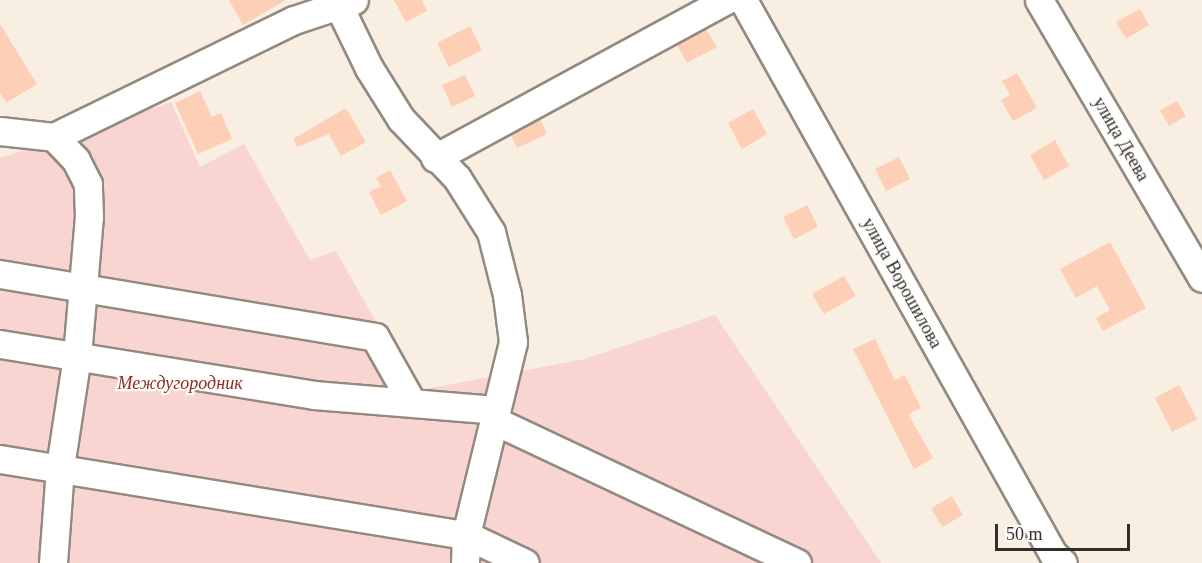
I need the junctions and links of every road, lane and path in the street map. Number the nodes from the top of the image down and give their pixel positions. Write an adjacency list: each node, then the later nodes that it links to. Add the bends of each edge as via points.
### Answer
1 (726, 0): 7 (street)
2 (743, 0): 22 (street, улица Ворошилова, via 1053,554)
3 (1039, 0): 9 (street, улица Деева)
4 (343, 1): 6 (street, via 294,20); 7 (street, via 369,68 394,108)
5 (0, 131): 6 (street)
6 (54, 137): 10 (street, via 76,160 88,184)
7 (435, 158): 14 (street, via 457,178 491,232 507,295 513,342)
8 (0, 274): 10 (street)
9 (1202, 278)
10 (83, 288): 12 (street); 13 (street, via 375,337)
11 (0, 344): 12 (street)
12 (76, 356): 13 (street, via 314,395); 16 (street)
13 (411, 401): 14 (street)
14 (494, 415): 17 (street); 21 (street)
15 (0, 459): 16 (street)
16 (60, 467): 17 (street); 18 (street)
17 (466, 535): 19 (street); 20 (street)
18 (53, 563)
19 (465, 563)
20 (525, 563)
21 (797, 563)
22 (1064, 563)

